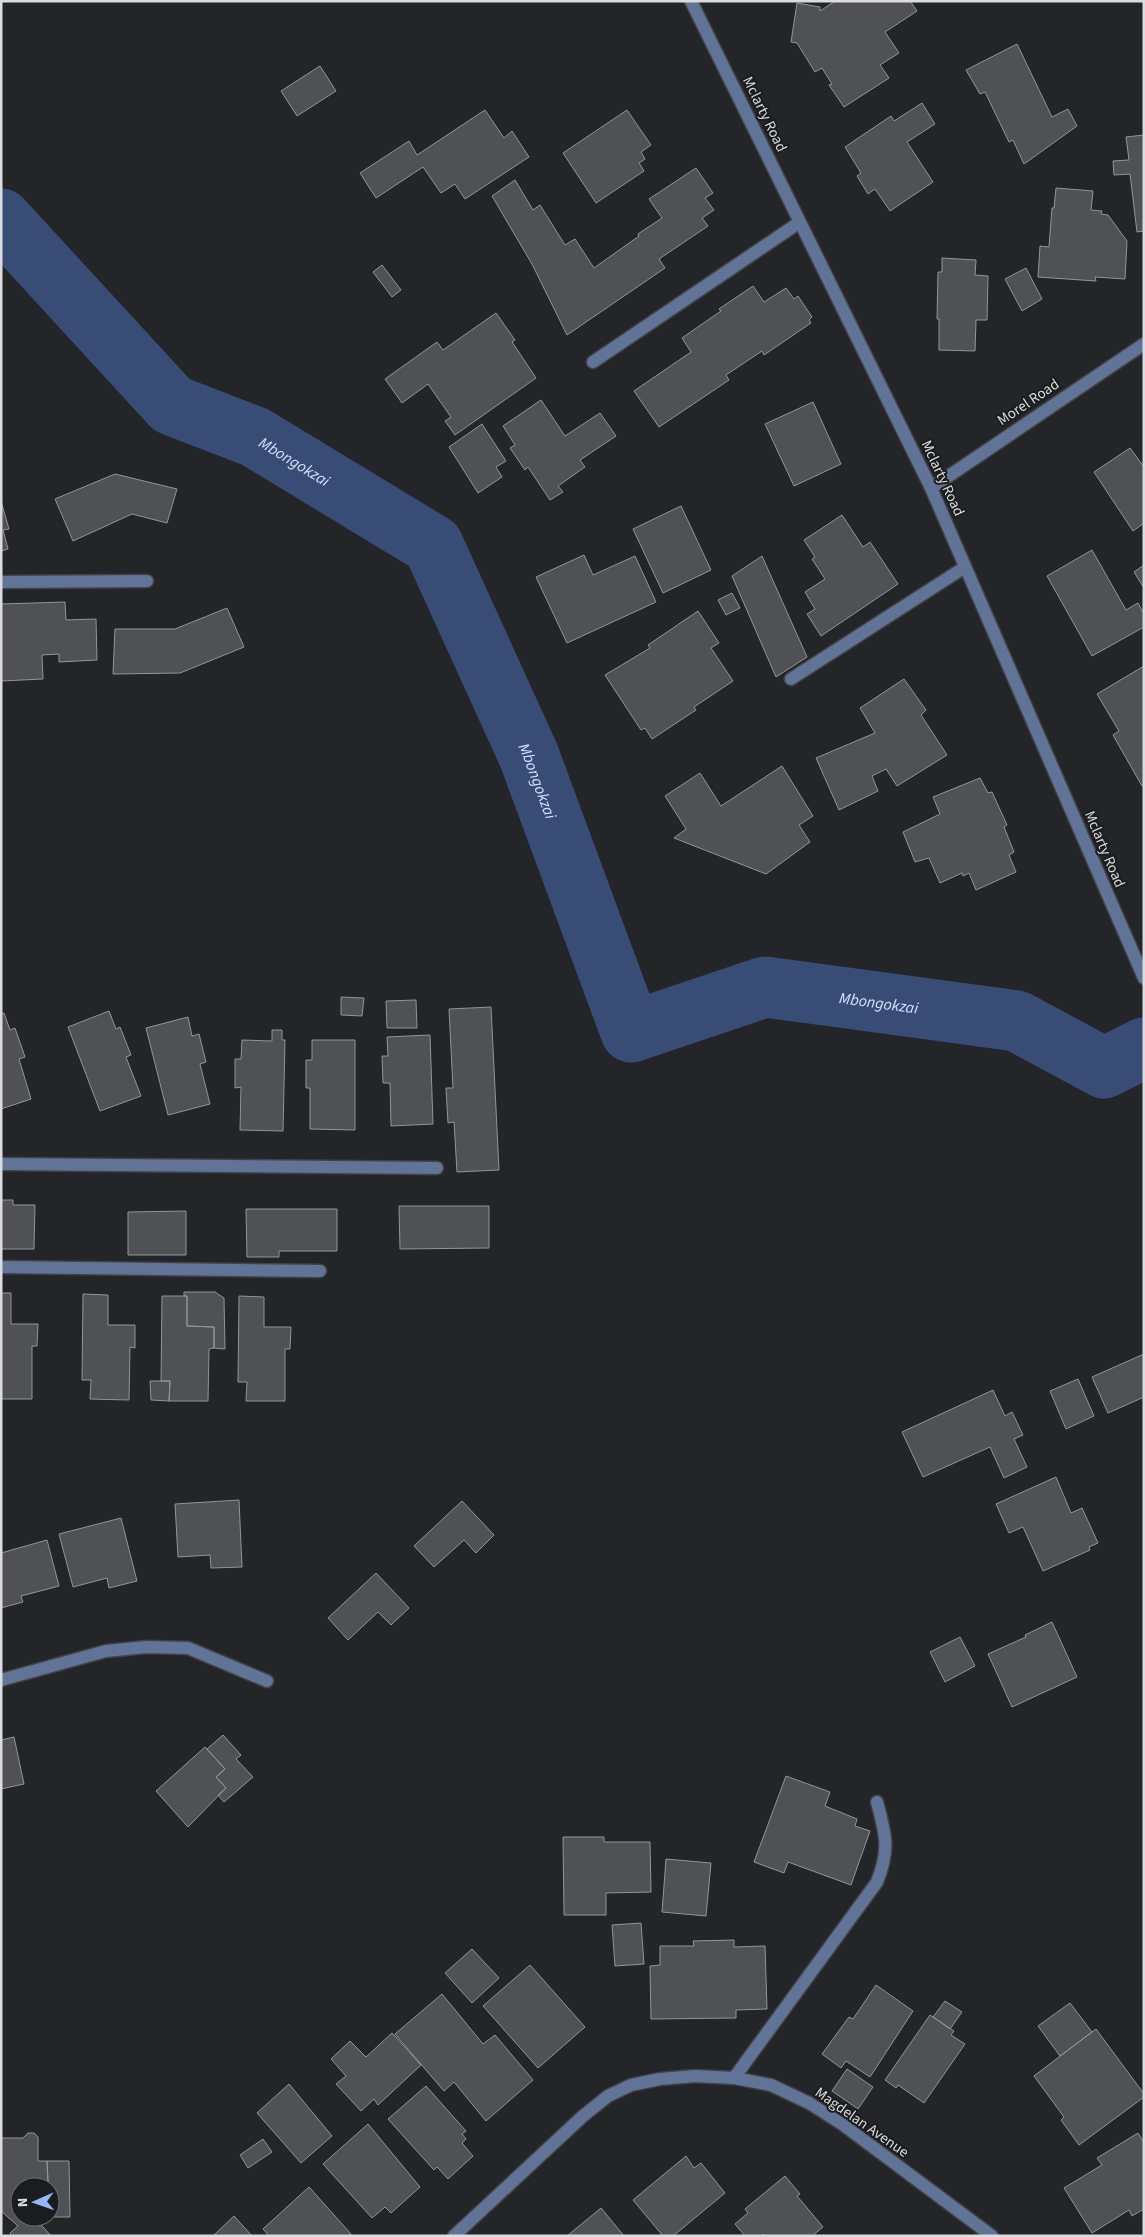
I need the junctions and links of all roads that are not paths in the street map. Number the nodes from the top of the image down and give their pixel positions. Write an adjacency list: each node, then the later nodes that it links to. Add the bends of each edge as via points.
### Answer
1 (691, 1): 2 (street, Mclarty Road)
2 (800, 222): 4 (street); 5 (street, Mclarty Road)
3 (1144, 344): 5 (street, Morel Road)
4 (593, 362)
5 (931, 488): 6 (street, Mclarty Road)
6 (965, 567): 9 (street); 10 (street, Mclarty Road)
7 (147, 581): 8 (street)
8 (1, 582)
9 (791, 679)
10 (1144, 978)
11 (1, 1164): 12 (street)
12 (437, 1168)
13 (1, 1267): 14 (street)
14 (320, 1271)
15 (1, 1680): 16 (street, via 106,1651 146,1647 188,1648)
16 (267, 1681)
17 (877, 1802): 18 (street, via 886,1843 885,1863 877,1882)
18 (734, 2078): 19 (street, Magdelan Avenue, via 695,2076 660,2080 631,2085 608,2096); 20 (street, Magdelan Avenue, via 771,2085 809,2103)
19 (454, 2236)
20 (992, 2236)

